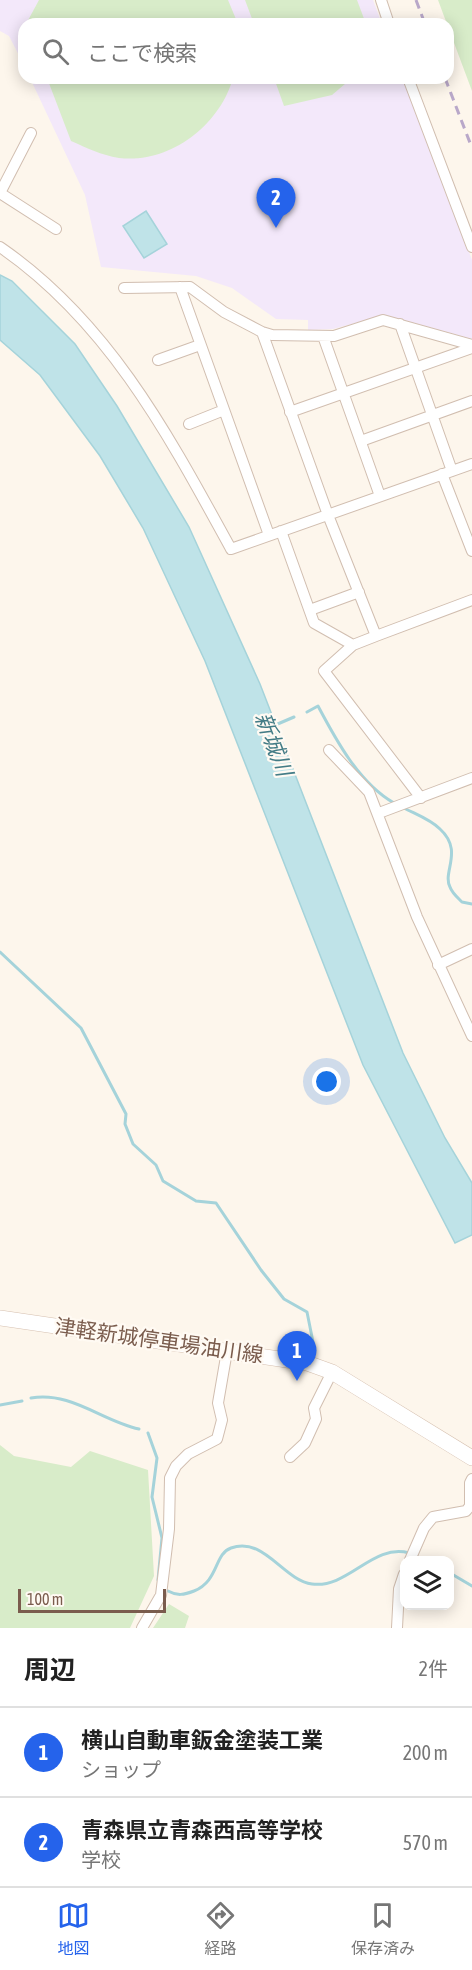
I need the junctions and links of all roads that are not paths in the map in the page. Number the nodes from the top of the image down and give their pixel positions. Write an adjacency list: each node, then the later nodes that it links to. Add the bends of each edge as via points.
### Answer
1 (381, 0): 2 (street)
2 (387, 18)
3 (410, 84): 8 (street)
4 (31, 134): 5 (street)
5 (0, 193): 6 (street)
6 (56, 229)
7 (0, 247): 30 (street, via 55,291 130,377 231,549)
8 (472, 247)
9 (180, 287): 10 (street); 12 (street, via 190,287 224,312); 14 (street)
10 (124, 288)
11 (400, 324): 13 (street, via 384,320); 15 (street); 17 (street)
12 (262, 332): 13 (street); 21 (street)
13 (323, 336): 18 (street)
14 (200, 345): 16 (street); 20 (street)
15 (472, 346): 17 (street)
16 (158, 360)
17 (415, 368): 18 (street); 22 (street)
18 (343, 393): 21 (street); 24 (street)
19 (472, 401): 22 (street)
20 (224, 410): 23 (street); 30 (street)
21 (290, 412): 28 (street)
22 (432, 416): 24 (street); 26 (street)
23 (189, 424)
24 (361, 441): 27 (street)
25 (472, 464): 26 (street)
26 (447, 473): 27 (street); 31 (street)
27 (380, 496): 28 (street)
28 (328, 515): 29 (street); 32 (street)
29 (281, 531): 30 (street); 34 (street)
30 (269, 535)
31 (472, 551)
32 (359, 592): 34 (street); 35 (street)
33 (472, 600): 35 (street)
34 (310, 610): 36 (street, via 315,623)
35 (376, 636): 36 (street)
36 (353, 645): 39 (street, via 324,671)
37 (329, 750): 40 (street, via 369,792)
38 (472, 778): 39 (street)
39 (421, 798): 40 (street)
40 (380, 813): 42 (street)
41 (472, 949): 42 (street)
42 (438, 965): 43 (street)
43 (468, 1015): 44 (street)
44 (472, 1036)
45 (0, 1318): 46 (main road, 津軽新城停車場油川線)
46 (227, 1351): 47 (main road, 津軽新城停車場油川線, via 307,1363); 53 (street, via 218,1403 222,1420 217,1439 188,1454 170,1478 161,1595)
47 (332, 1372): 48 (street, via 314,1408 316,1419 305,1443); 49 (main road, 津軽新城停車場油川線)
48 (290, 1456)
49 (472, 1458)
50 (472, 1479): 51 (street, via 470,1506 466,1511 433,1517)
51 (412, 1556)
52 (400, 1586): 54 (street)
53 (142, 1628)
54 (397, 1628)

